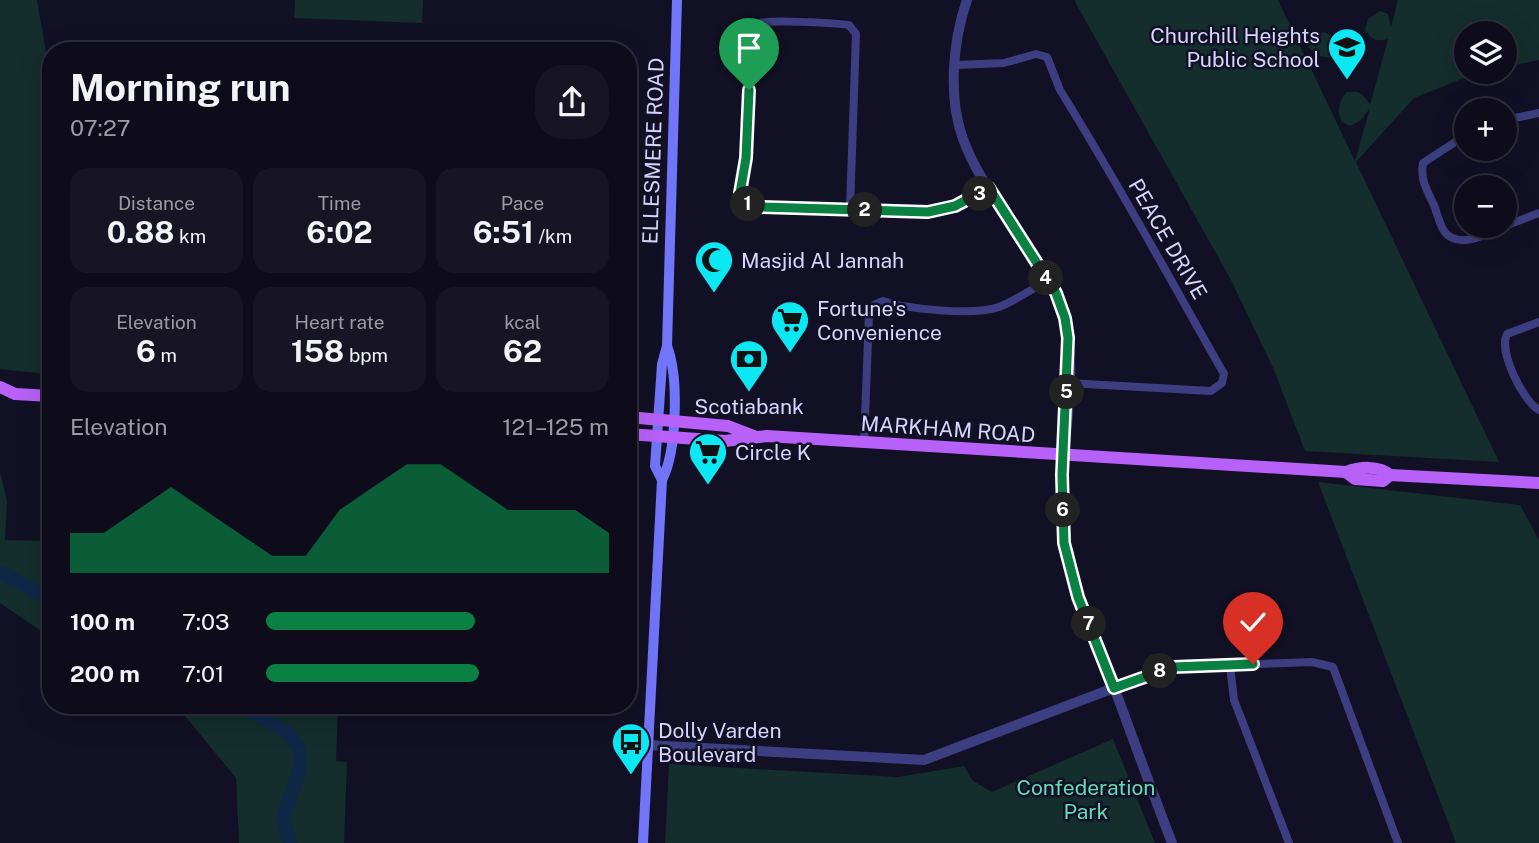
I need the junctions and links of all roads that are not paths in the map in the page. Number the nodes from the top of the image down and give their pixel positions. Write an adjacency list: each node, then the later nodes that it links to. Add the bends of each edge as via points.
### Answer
1 (677, 0): 14 (main road, ELLESMERE ROAD)
2 (967, 0): 3 (street, via 959,26)
3 (956, 65): 7 (street, via 962,135); 15 (street, PEACE DRIVE, via 1004,63 1036,54 1047,58 1060,90 1224,374 1222,383 1211,391)
4 (1539, 113): 5 (street)
5 (1517, 118)
6 (1454, 143): 11 (street, via 1423,163 1421,174 1444,230 1455,239)
7 (989, 188): 8 (street, via 961,203 928,212); 12 (street)
8 (850, 209): 8 (street, via 856,34 849,25 835,23 753,25 745,37 749,90 741,198 758,207)
9 (1539, 213): 10 (street)
10 (1517, 221)
11 (1475, 238)
12 (1048, 280): 15 (street, via 1065,318); 28 (street, via 998,307 980,310 899,306 883,301 874,305 869,314)
13 (1539, 322): 20 (street, via 1507,334 1503,347 1522,392)
14 (667, 346): 22 (main road, ELLESMERE ROAD); 23 (main road, ELLESMERE ROAD, via 674,366)
15 (1068, 383): 29 (street)
16 (0, 387): 17 (main road)
17 (15, 394): 18 (main road); 19 (main road)
18 (42, 396)
19 (0, 400)
20 (1539, 410)
21 (637, 417): 22 (main road, MARKHAM ROAD)
22 (657, 418): 23 (main road, MARKHAM ROAD); 25 (main road, ELLESMERE ROAD)
23 (672, 420): 26 (main road, ELLESMERE ROAD); 27 (main road, MARKHAM ROAD, via 728,426)
24 (637, 435): 25 (main road, MARKHAM ROAD)
25 (656, 436): 26 (main road, MARKHAM ROAD); 30 (main road, ELLESMERE ROAD, via 655,467)
26 (671, 437): 27 (main road, MARKHAM ROAD, via 725,441); 30 (main road, ELLESMERE ROAD, via 670,464)
27 (757, 437): 28 (main road, MARKHAM ROAD)
28 (864, 443): 29 (main road, MARKHAM ROAD)
29 (1063, 456): 31 (main road, MARKHAM ROAD, via 1346,472 1355,479 1383,481 1390,475); 33 (street, via 1064,543 1078,597)
30 (662, 481): 34 (main road, ELLESMERE ROAD)
31 (1539, 483)
32 (1230, 666): 33 (street, via 1173,667); 37 (street, via 1234,700); 38 (street, via 1312,663 1333,667)
33 (1114, 688): 34 (street, via 924,760); 36 (street)
34 (648, 745): 35 (main road, ELLESMERE ROAD)
35 (643, 843)
36 (1171, 843)
37 (1289, 843)
38 (1398, 843)

